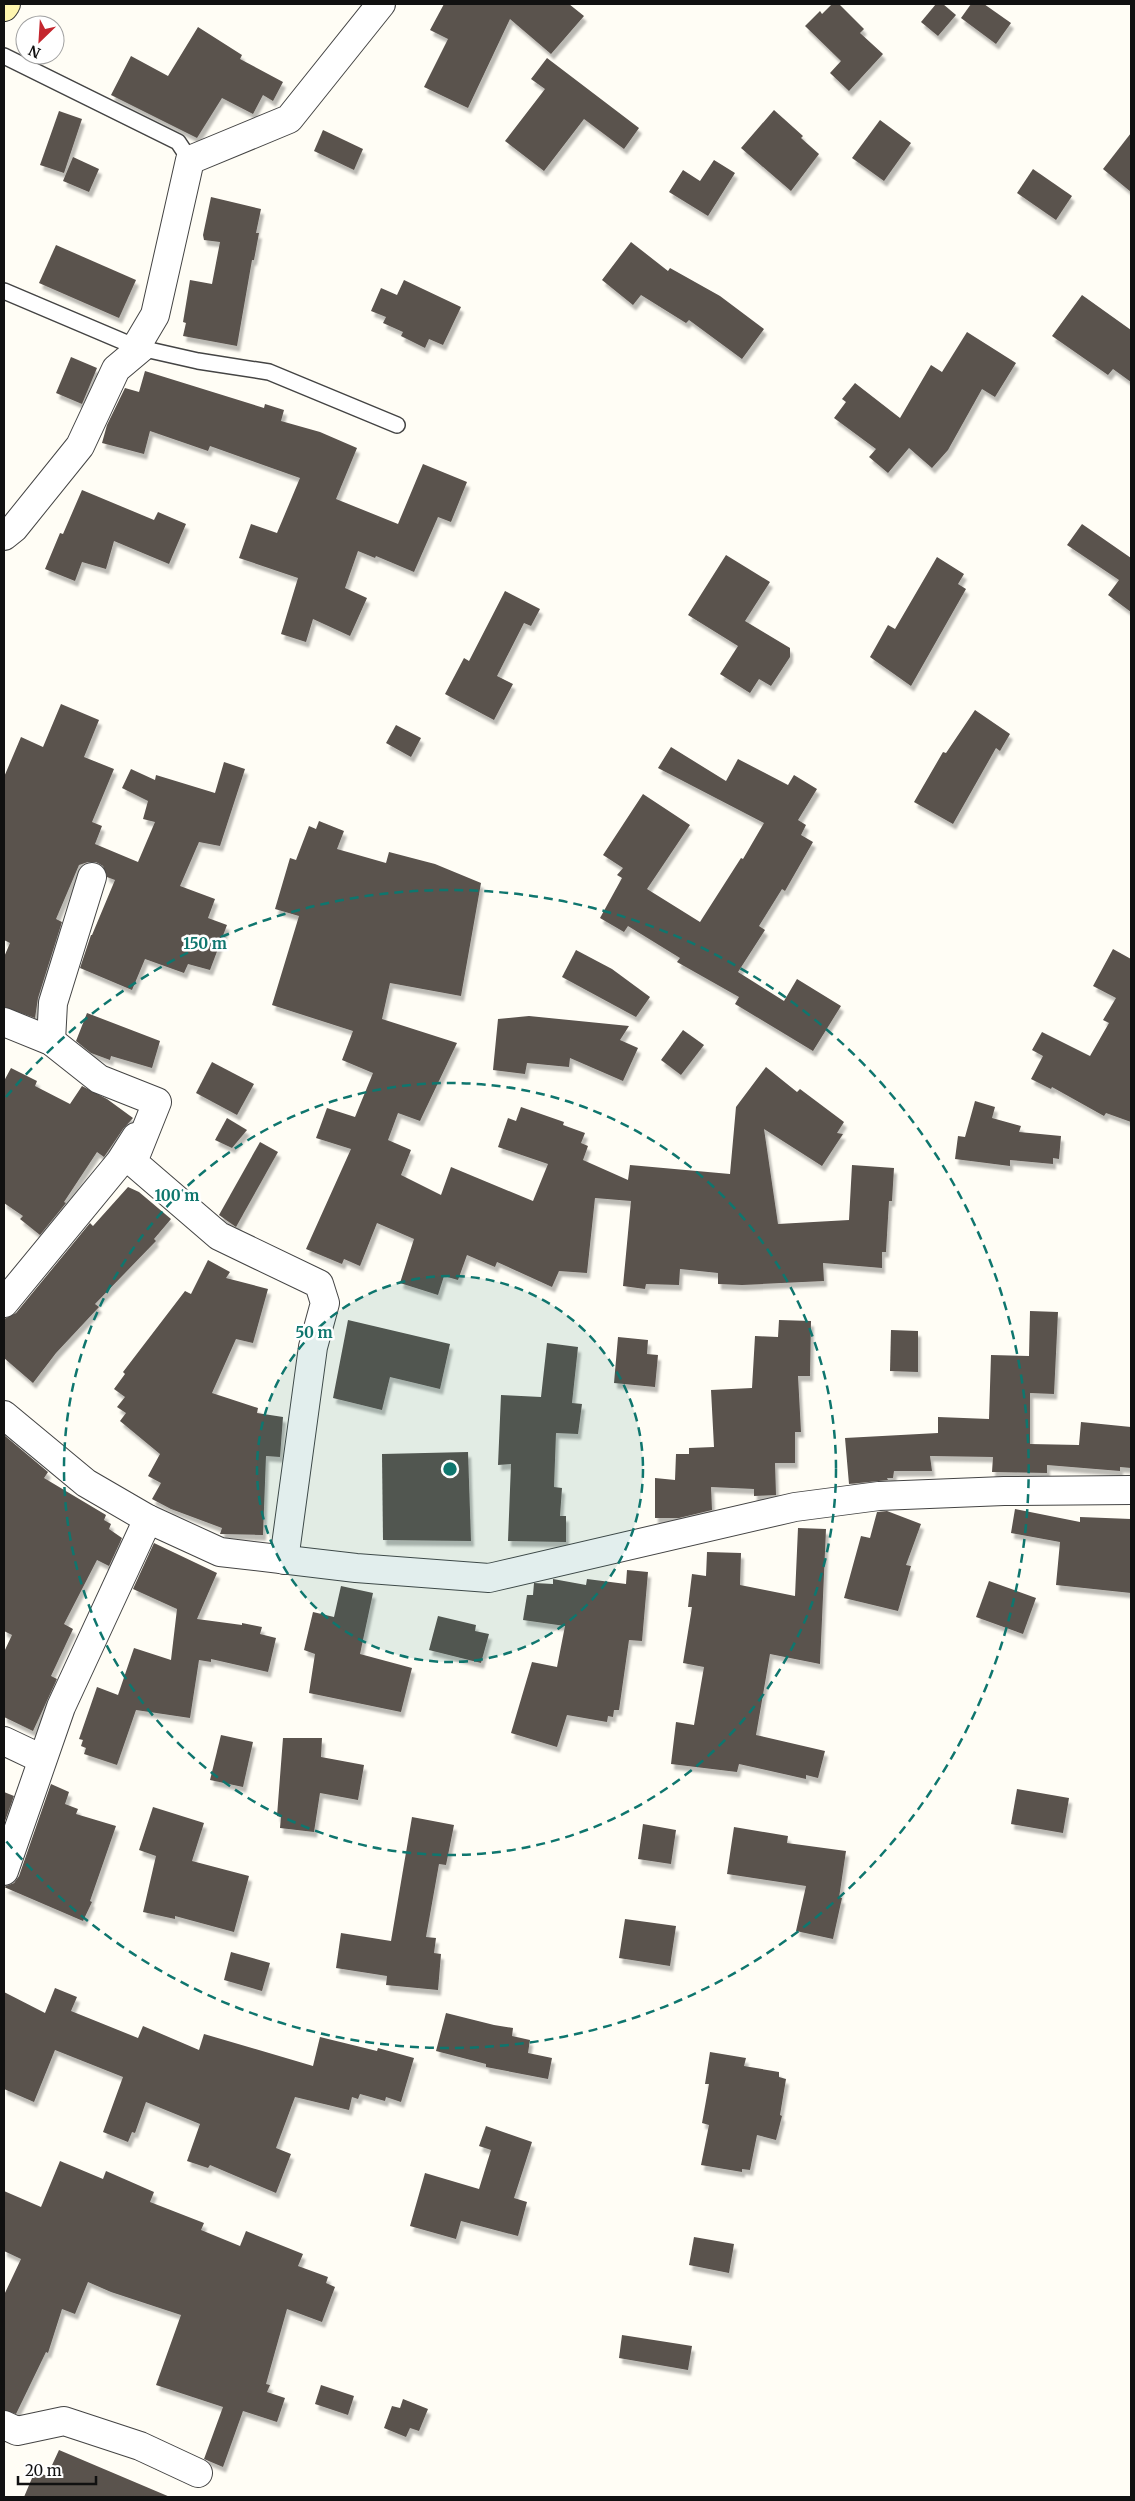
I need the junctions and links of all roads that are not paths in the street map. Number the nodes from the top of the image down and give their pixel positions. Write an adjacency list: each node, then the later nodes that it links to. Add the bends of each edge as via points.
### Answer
1 (6, 4): 3 (main road)
2 (381, 4): 5 (street, via 289,119)
3 (4, 7)
4 (4, 56): 5 (lane, via 178,142)
5 (190, 160): 7 (street, via 155,315)
6 (4, 291): 7 (lane)
7 (139, 348): 8 (lane, via 269,372); 9 (street, via 116,368 80,446)
8 (396, 425)
9 (4, 536)
10 (92, 877): 12 (street, via 53,1003)
11 (4, 1022): 12 (street)
12 (51, 1041): 13 (street, via 99,1079)
13 (157, 1102): 14 (street, via 120,1162); 18 (street, via 133,1162 219,1236 319,1284 325,1303 313,1347)
14 (5, 1301)
15 (4, 1415): 17 (street, via 86,1483)
16 (1131, 1490): 18 (street, via 879,1496 795,1507 489,1578)
17 (148, 1520): 18 (street, via 220,1552); 20 (street, via 61,1708)
18 (284, 1560)
19 (4, 1740): 20 (street)
20 (42, 1759): 21 (street)
21 (4, 1871)
22 (4, 2425): 23 (street, via 17,2431 64,2421 140,2446)
23 (198, 2473)

